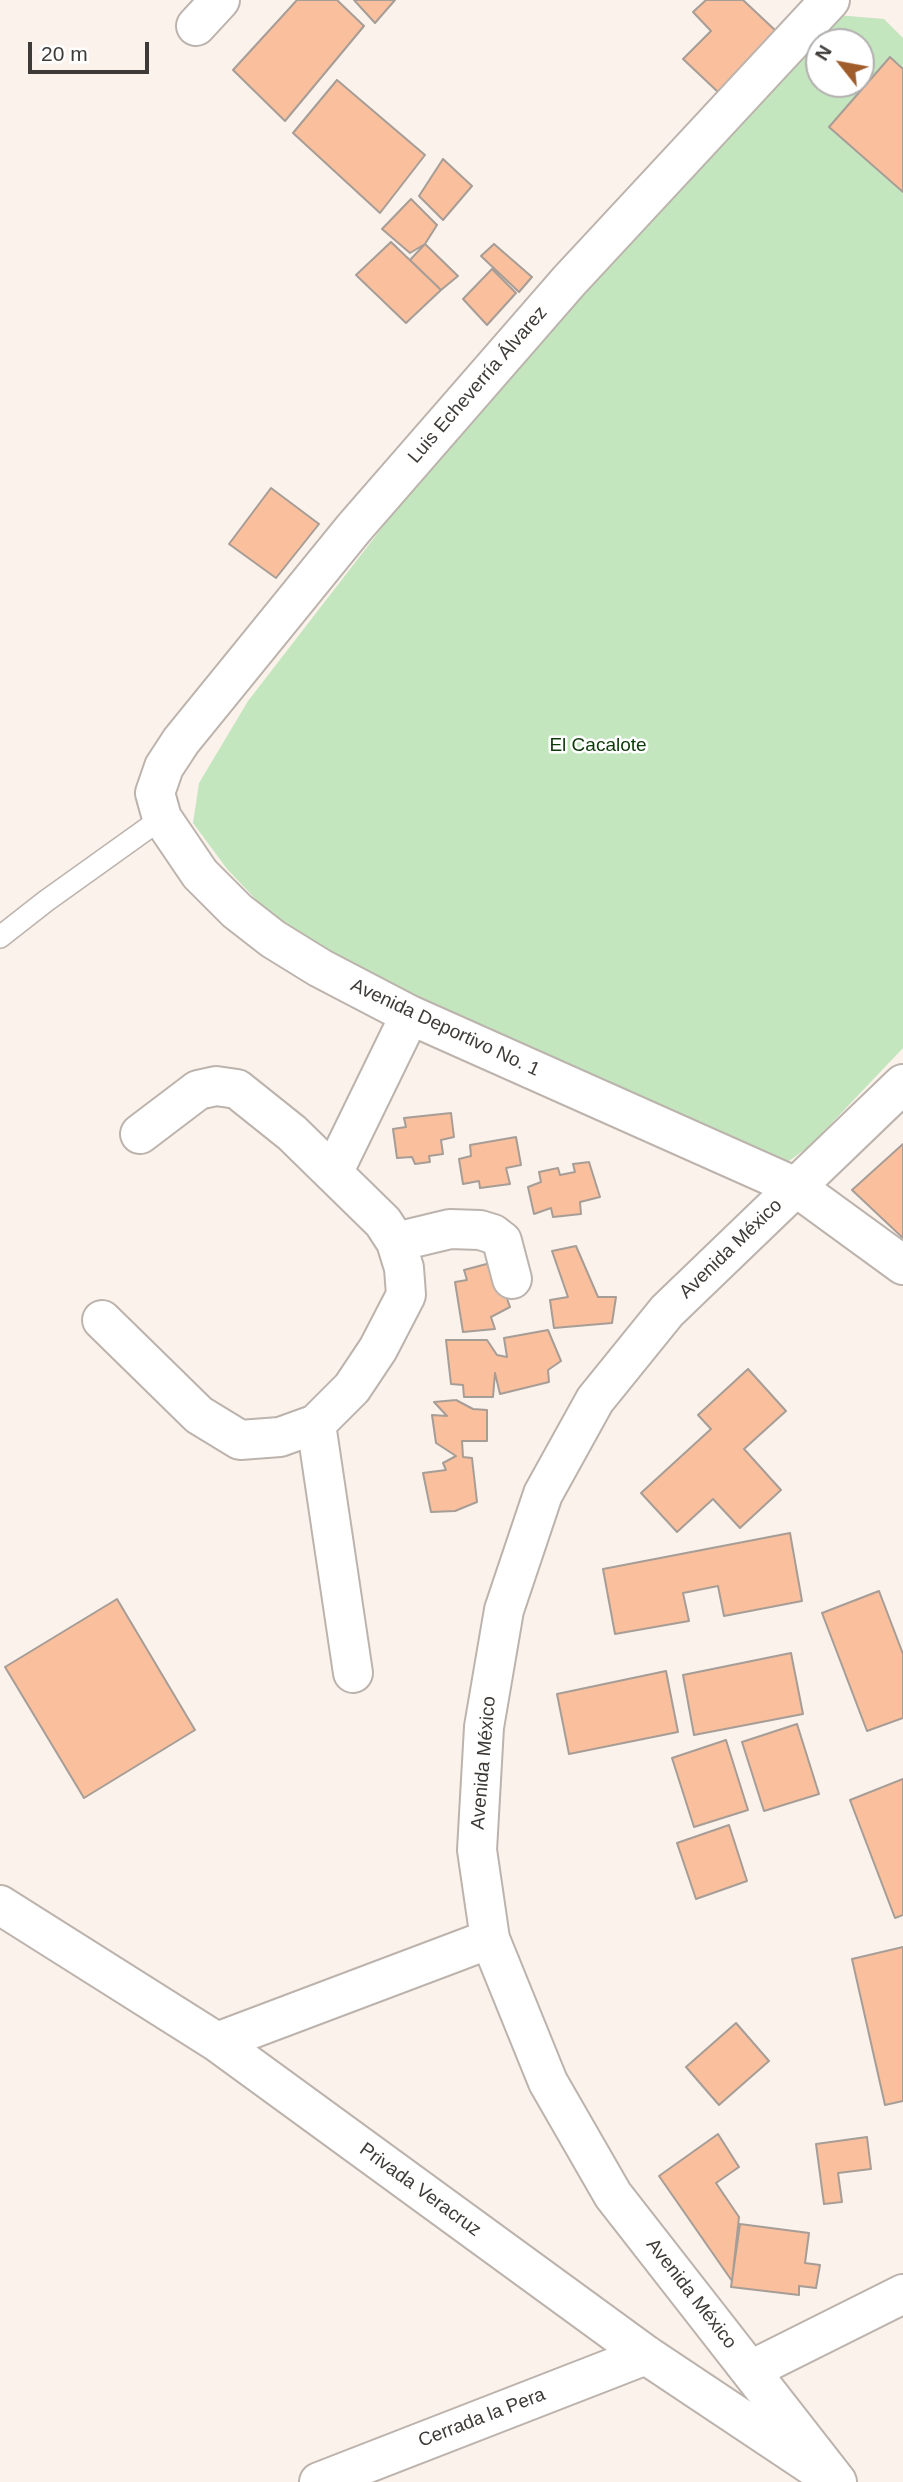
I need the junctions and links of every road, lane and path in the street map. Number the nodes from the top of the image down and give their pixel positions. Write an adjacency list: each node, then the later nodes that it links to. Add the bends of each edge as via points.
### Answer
1 (830, 0): 2 (street, Luis Echeverría Álvarez, via 569,281 354,528 181,741 164,767)
2 (158, 806): 3 (lane); 4 (street, Avenida Deportivo No. 1, via 200,874 237,911 320,968)
3 (0, 937)
4 (410, 1014): 7 (street); 8 (street, Avenida Deportivo No. 1)
5 (903, 1084): 8 (street, Avenida México)
6 (140, 1133): 7 (street, via 198,1090 216,1086 237,1090)
7 (334, 1173): 9 (street, via 383,1222)
8 (796, 1187): 10 (street, Avenida Deportivo No. 1); 16 (street, Avenida México, via 667,1311 595,1400 543,1494 504,1610 484,1727 478,1850)
9 (396, 1242): 11 (street, via 450,1229 493,1234 502,1241); 13 (street, via 404,1268 405,1295 352,1388)
10 (903, 1265)
11 (512, 1279)
12 (102, 1320): 13 (street, via 199,1415 240,1440 280,1437)
13 (316, 1424): 14 (street)
14 (353, 1673)
15 (0, 1905): 17 (street, Privada Veracruz)
16 (490, 1939): 17 (street); 20 (street, Avenida México, via 548,2082 613,2195)
17 (217, 2042): 19 (street, Privada Veracruz)
18 (903, 2294): 20 (street)
19 (646, 2355): 21 (street, Cerrada la Pera); 22 (street, Privada Veracruz)
20 (751, 2370): 22 (street, Avenida México)
21 (319, 2482)
22 (837, 2482)

